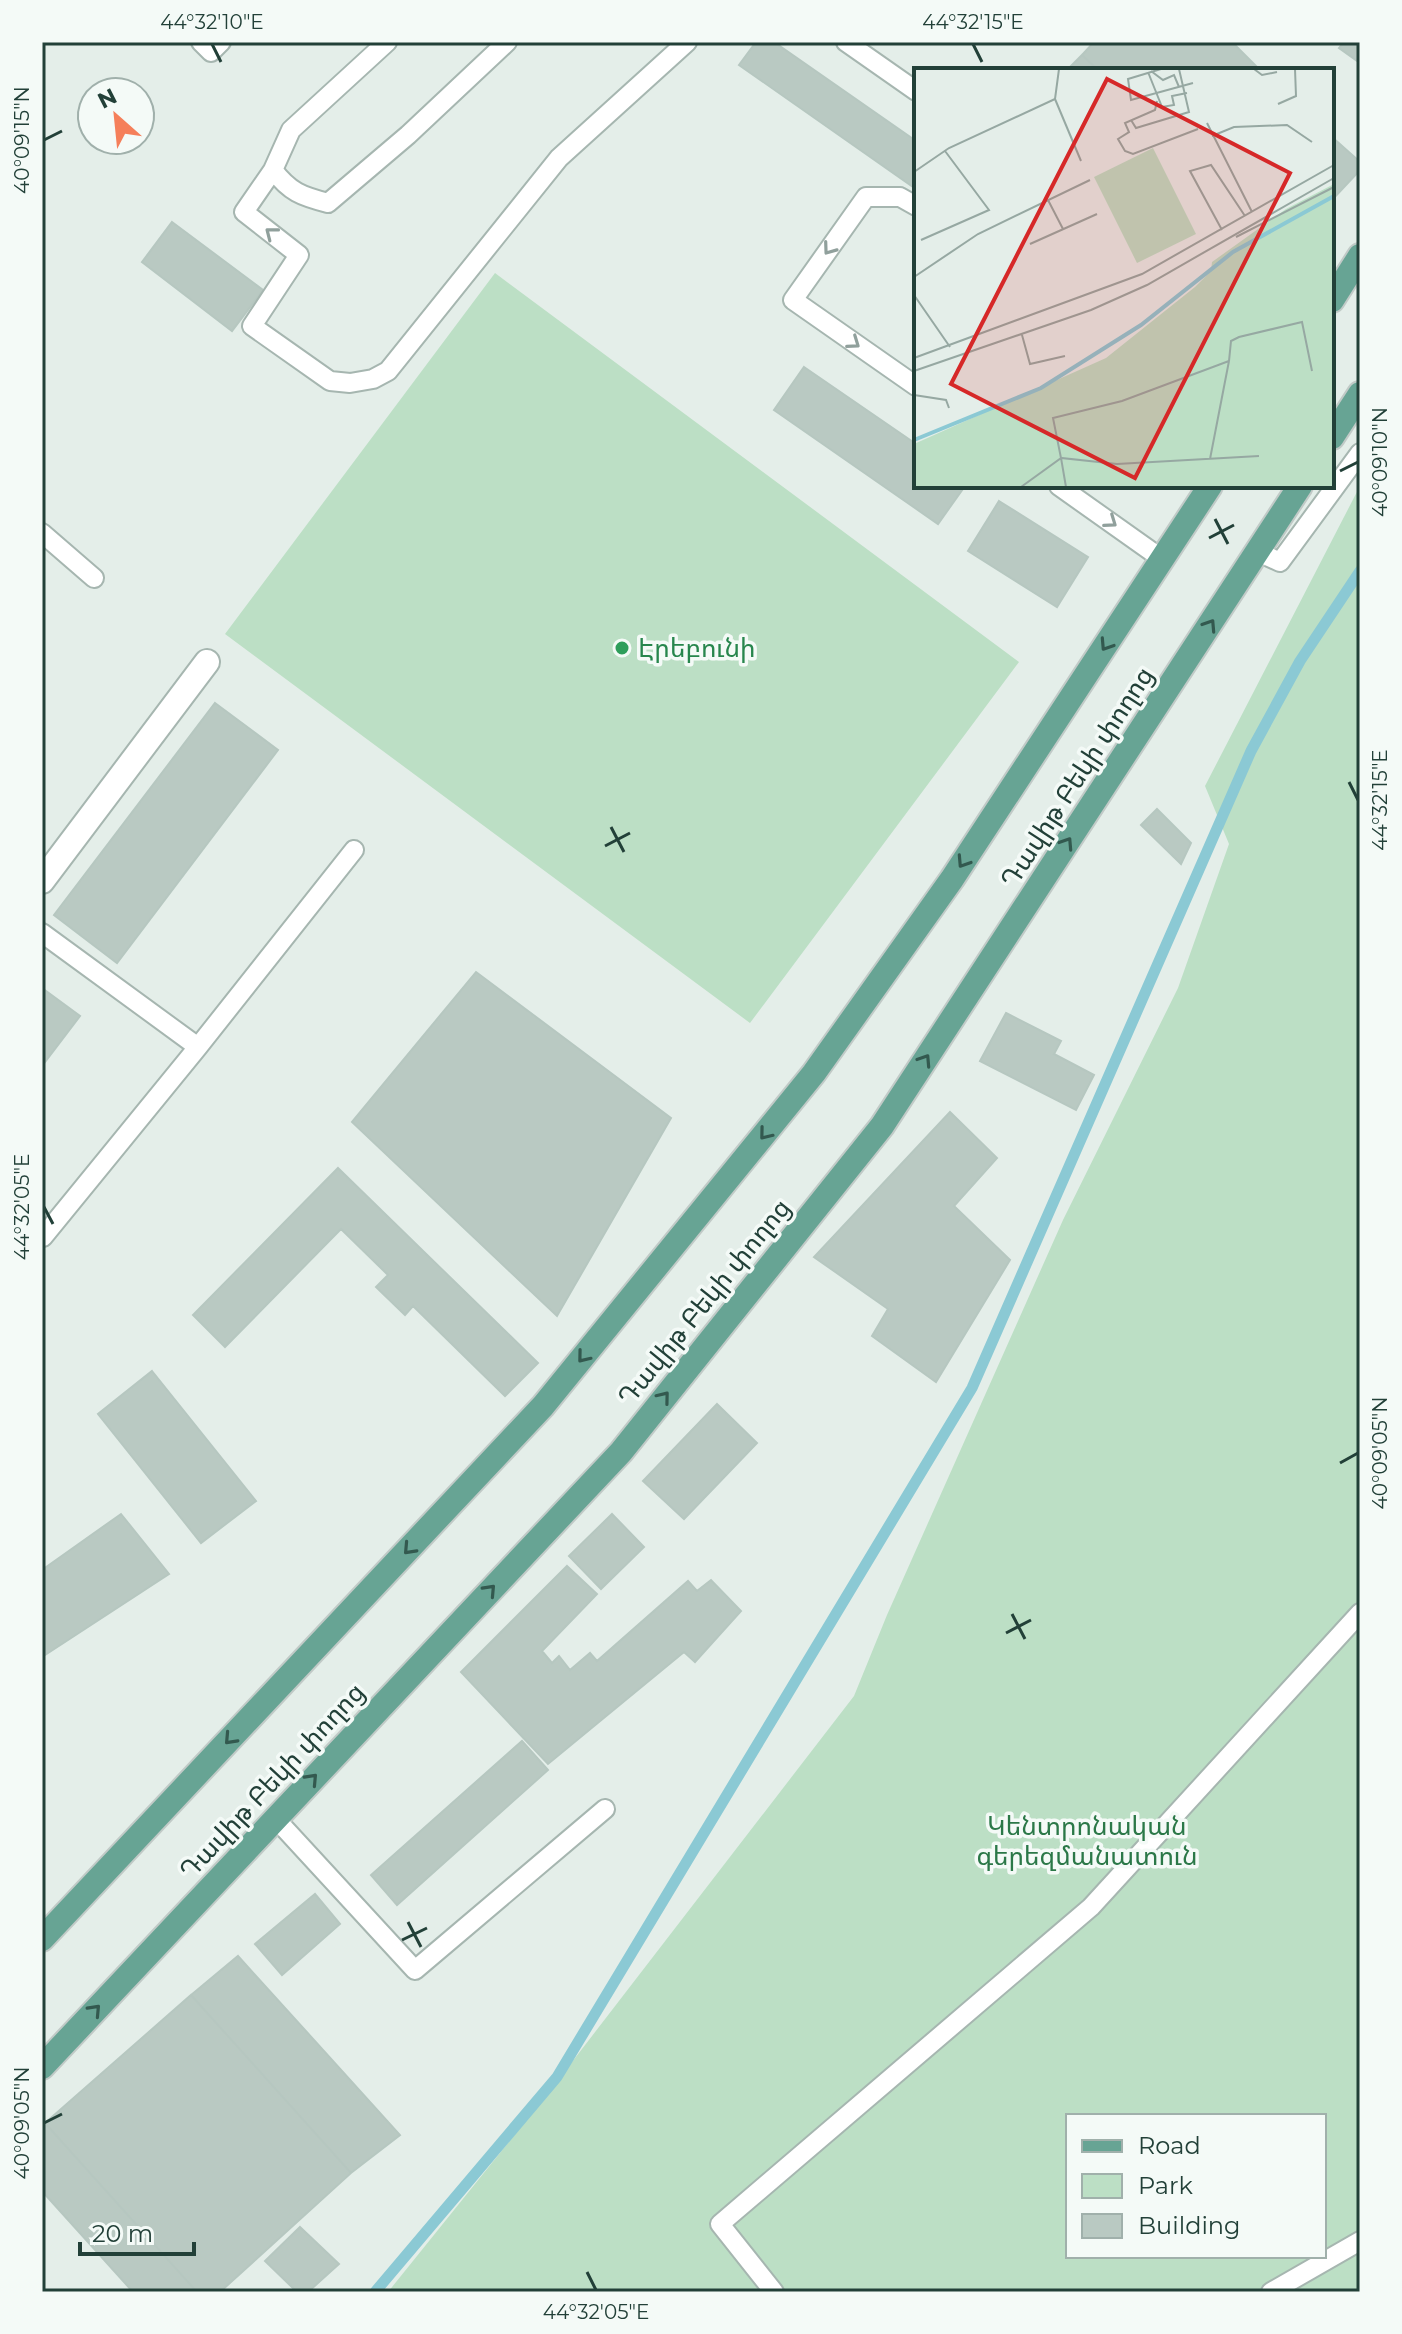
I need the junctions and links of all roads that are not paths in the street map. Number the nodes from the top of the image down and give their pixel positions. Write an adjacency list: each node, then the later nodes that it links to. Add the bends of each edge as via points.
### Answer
1 (201, 42): 2 (lane, via 211,52)
2 (221, 42)
3 (387, 42): 8 (lane, via 291,130)
4 (507, 42): 8 (lane, via 328,203 303,197)
5 (687, 42): 8 (lane, one-way to 8, via 559,158 388,371 373,379 330,381 252,326 299,255 244,212)
6 (846, 42): 7 (lane)
7 (914, 90)
8 (273, 170)
9 (914, 205): 12 (lane, one-way to 12, via 900,197 866,197 793,300)
10 (1360, 256): 11 (main road)
11 (1334, 297)
12 (914, 385)
13 (1360, 394): 14 (main road)
14 (1334, 434)
15 (1360, 453): 20 (lane, via 1280,562)
16 (1062, 488): 21 (lane, one-way to 21)
17 (1209, 488): 21 (main road, Դավիթ Բեկի փողոց)
18 (1299, 488): 20 (main road, Դավիթ Բեկի փողոց)
19 (42, 533): 22 (lane)
20 (1258, 552): 31 (main road, Դավիթ Բեկի փողոց, one-way to 20, via 621,1452 882,1126)
21 (1162, 559): 32 (main road, Դավիթ Բեկի փողոց, one-way to 32, via 952,879 814,1073 543,1406)
22 (94, 578)
23 (207, 662): 25 (street)
24 (354, 850): 27 (lane)
25 (42, 881)
26 (42, 933): 27 (lane)
27 (198, 1047): 28 (lane)
28 (43, 1237)
29 (1360, 1613): 35 (lane, via 1091,1907 720,2224)
30 (605, 1809): 31 (lane, via 415,1970)
31 (275, 1818): 33 (main road, Դավիթ Բեկի փողոց, one-way to 31)
32 (42, 1939)
33 (42, 2067)
34 (1360, 2241): 36 (lane)
35 (774, 2292)
36 (1271, 2292)

